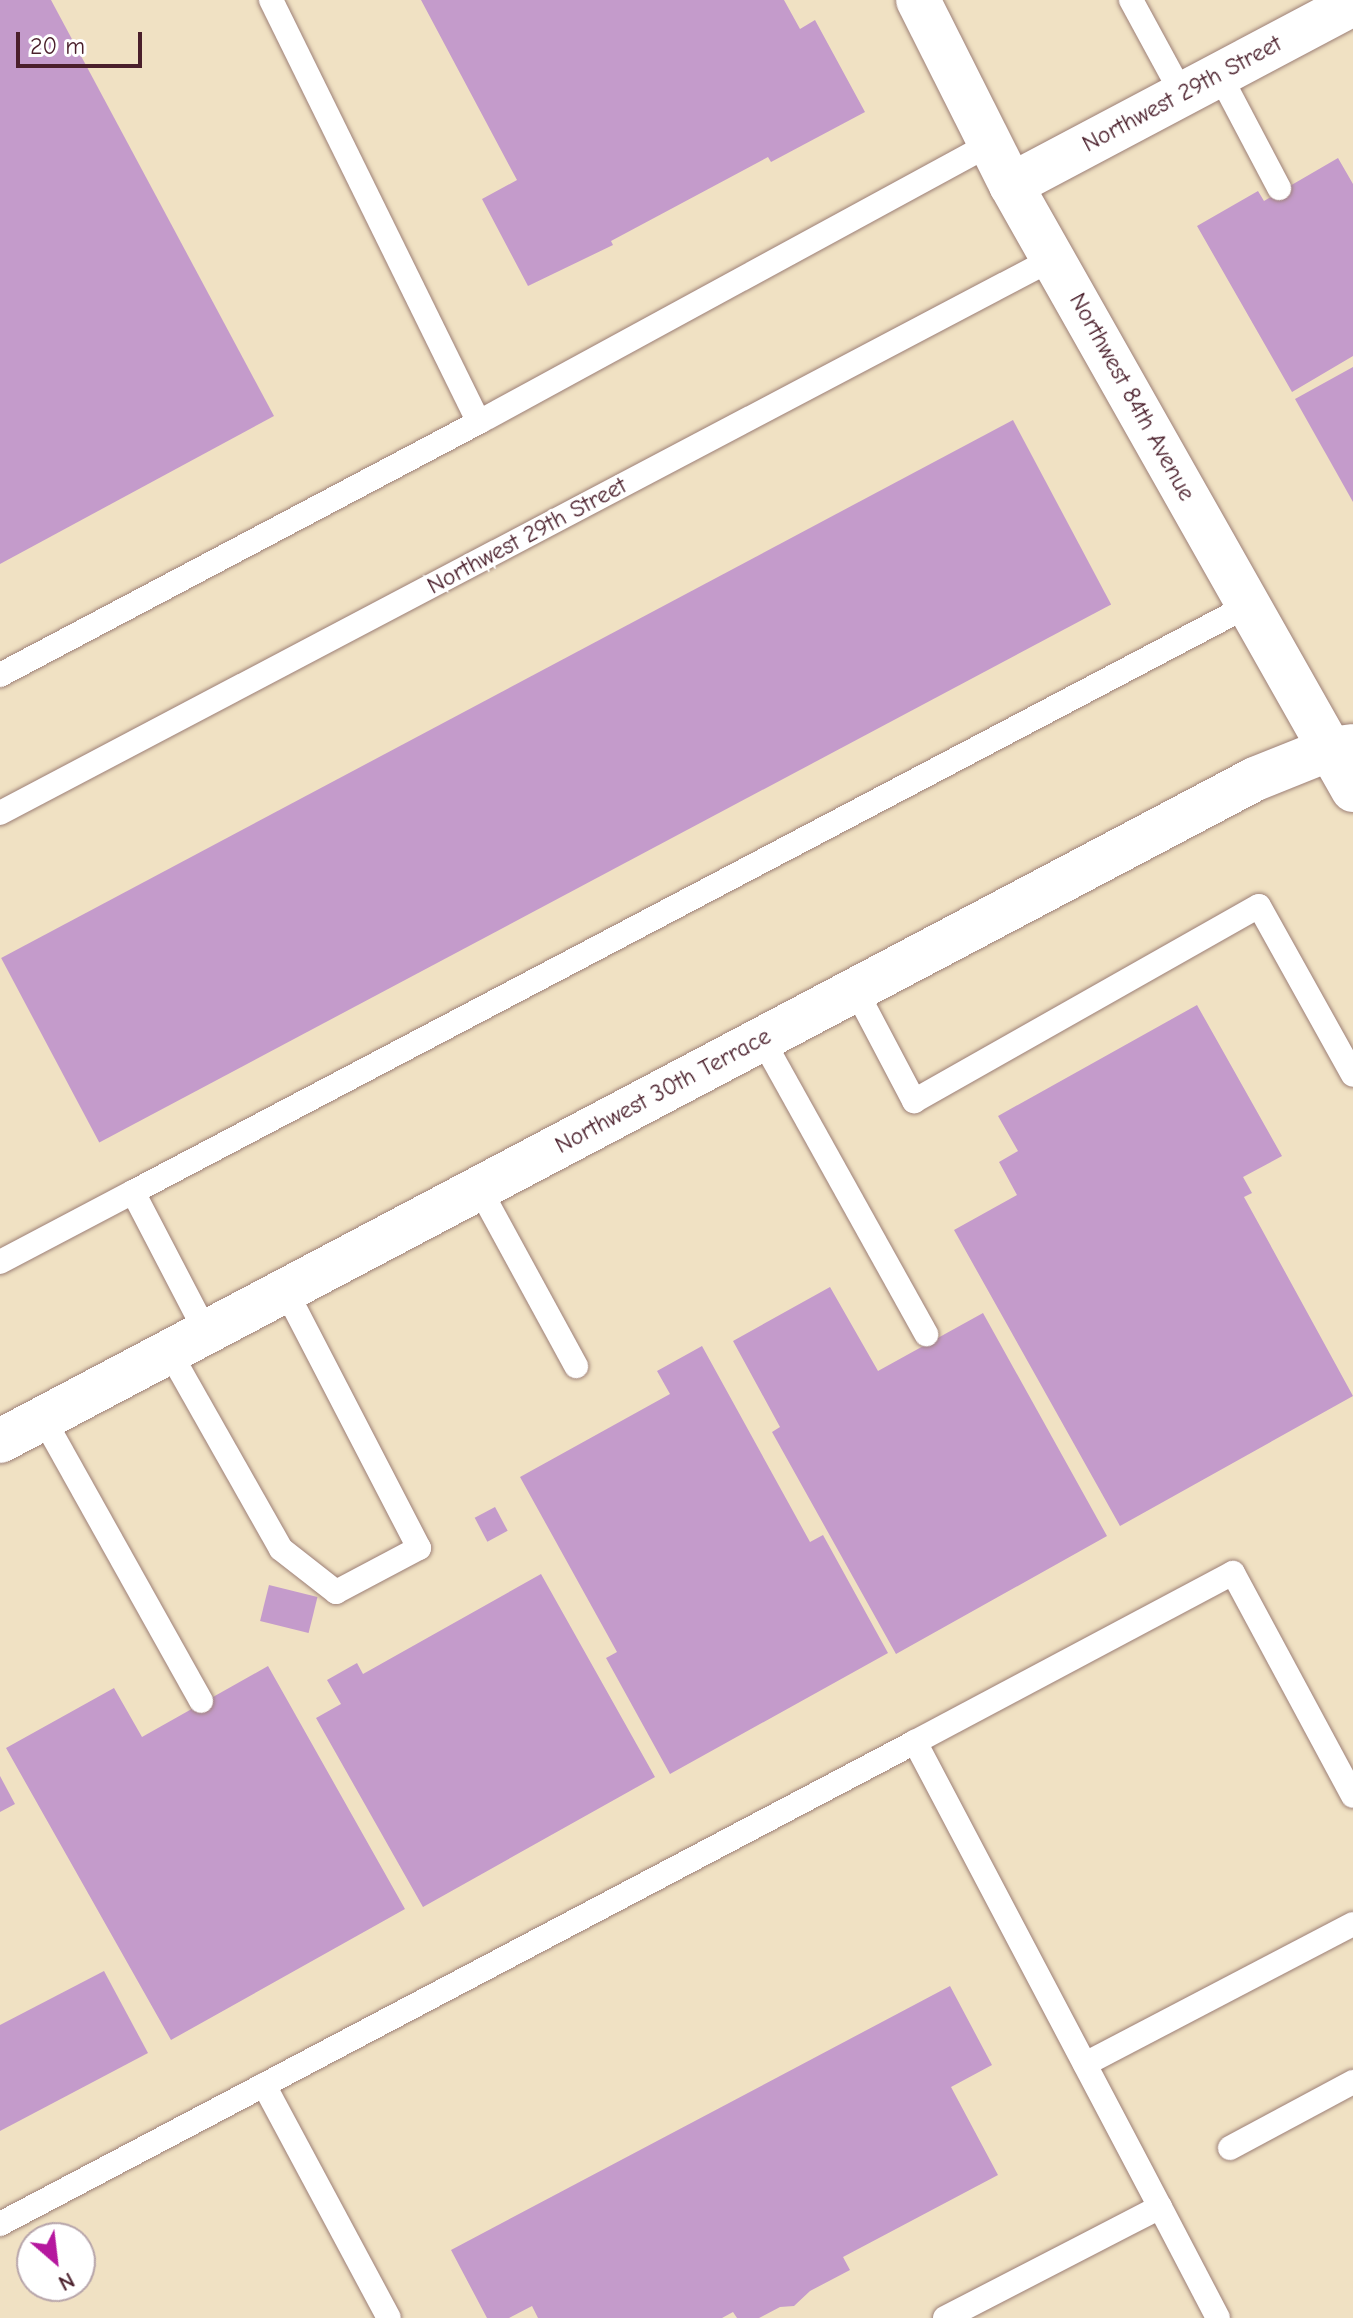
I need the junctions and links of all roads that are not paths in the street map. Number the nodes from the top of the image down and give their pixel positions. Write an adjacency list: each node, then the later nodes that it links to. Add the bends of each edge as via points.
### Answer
1 (271, 0): 10 (lane)
2 (918, 0): 6 (street, Northwest 84th Avenue)
3 (1131, 0): 5 (lane)
4 (1353, 4): 5 (street, Northwest 29th Street)
5 (1200, 84): 7 (street, Northwest 29th Street); 8 (lane)
6 (990, 144): 7 (street, Northwest 84th Avenue); 10 (lane)
7 (1011, 185): 9 (street, Northwest 84th Avenue)
8 (1279, 188)
9 (1054, 258): 11 (street, Northwest 84th Avenue); 16 (lane, Northwest 29th Street)
10 (479, 422): 12 (lane)
11 (1249, 605): 14 (street, Northwest 84th Avenue); 21 (lane)
12 (0, 675)
13 (1353, 713): 14 (street)
14 (1341, 748): 15 (street, Northwest 84th Avenue); 17 (street, Northwest 30th Terrace, via 1255,779)
15 (1353, 790)
16 (0, 813)
17 (855, 989): 18 (street, Northwest 30th Terrace); 19 (lane, via 914,1101 1259,906)
18 (762, 1039): 20 (street, Northwest 30th Terrace); 24 (lane)
19 (1353, 1075)
20 (479, 1188): 23 (street, Northwest 30th Terrace); 26 (lane)
21 (133, 1192): 22 (lane); 25 (lane)
22 (0, 1262)
23 (285, 1290): 25 (street, Northwest 30th Terrace); 25 (lane, via 419,1548 336,1592 281,1549)
24 (926, 1334)
25 (188, 1342): 27 (street, Northwest 30th Terrace)
26 (576, 1366)
27 (43, 1418): 28 (street, Northwest 30th Terrace); 29 (lane)
28 (0, 1441)
29 (201, 1701)
30 (915, 1742): 31 (lane, via 1233,1573); 33 (lane); 35 (lane)
31 (1353, 1796)
32 (1353, 1924): 33 (lane)
33 (1085, 2064): 37 (lane)
34 (1353, 2082): 36 (lane)
35 (264, 2085): 38 (lane); 39 (lane)
36 (1230, 2148)
37 (1160, 2207): 40 (lane); 41 (lane)
38 (0, 2224)
39 (389, 2318)
40 (945, 2318)
41 (1218, 2318)

